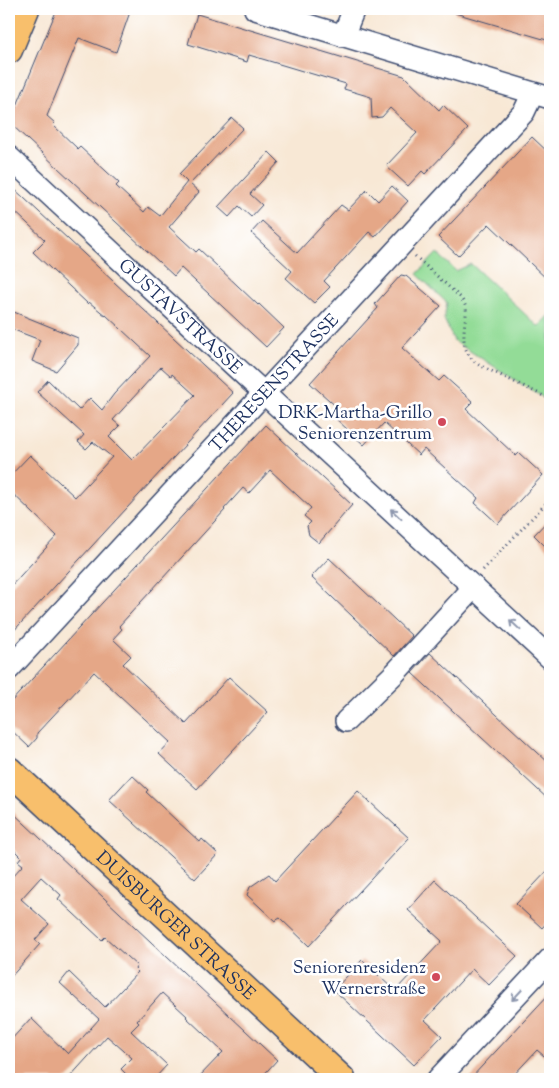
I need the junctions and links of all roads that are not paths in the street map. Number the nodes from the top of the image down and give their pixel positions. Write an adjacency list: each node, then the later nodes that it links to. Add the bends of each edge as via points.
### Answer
1 (26, 9): 5 (main road)
2 (255, 9): 4 (street)
3 (354, 9): 4 (street)
4 (343, 36): 6 (street)
5 (9, 50)
6 (542, 95): 8 (street, THERESENSTRASSE)
7 (9, 157): 8 (street, GUSTAVSTRASSE)
8 (265, 393): 9 (street, GUSTAVSTRASSE, one-way to 8); 11 (street, THERESENSTRASSE)
9 (472, 584): 10 (street, GUSTAVSTRASSE, one-way to 9); 12 (street, via 395,673)
10 (550, 658)
11 (9, 670)
12 (346, 721)
13 (9, 770): 15 (main road, DUISBURGER STRASSE)
14 (550, 959): 16 (street, one-way to 16)
15 (342, 1079)
16 (438, 1079)

